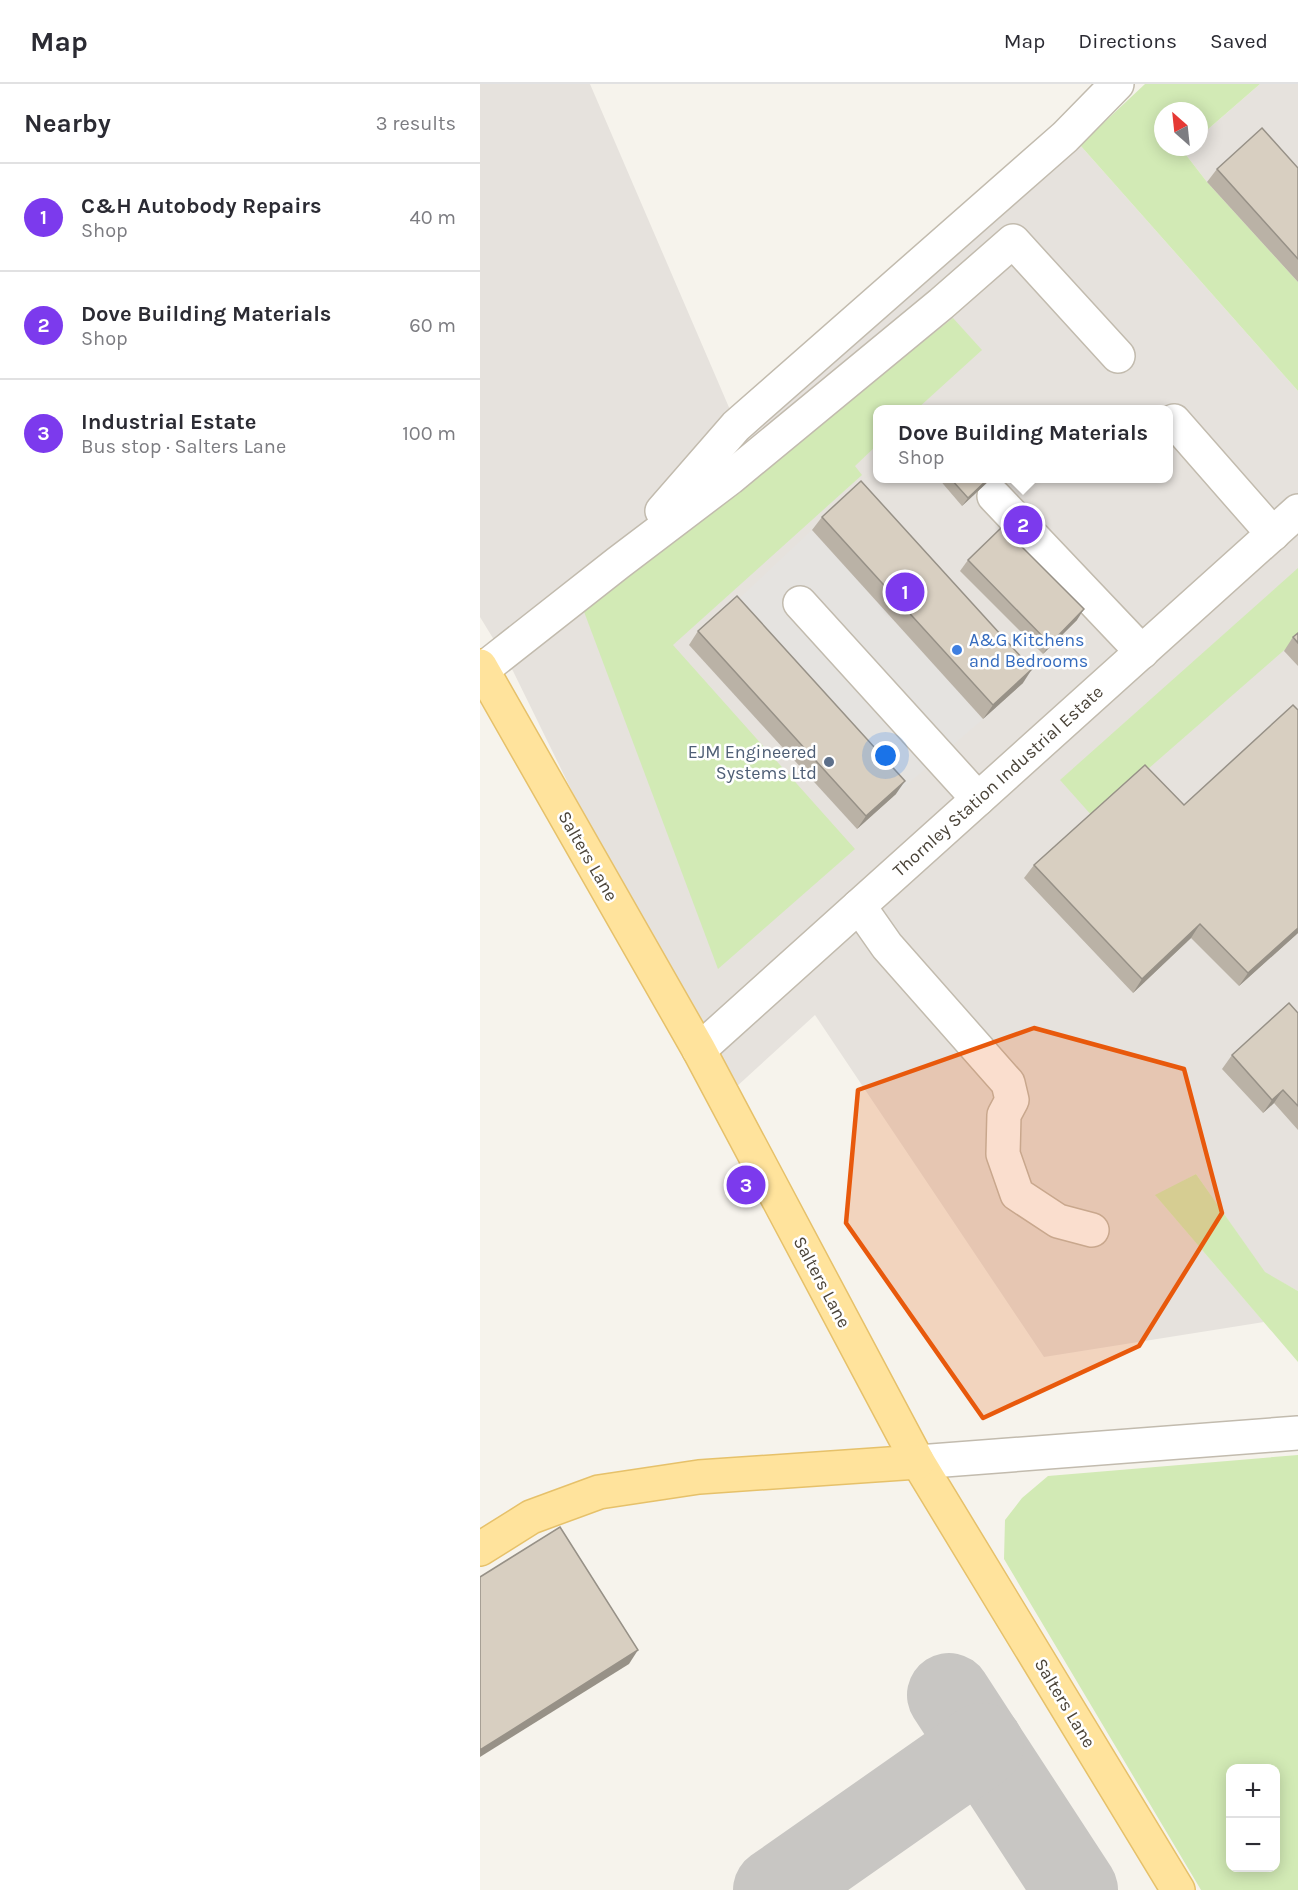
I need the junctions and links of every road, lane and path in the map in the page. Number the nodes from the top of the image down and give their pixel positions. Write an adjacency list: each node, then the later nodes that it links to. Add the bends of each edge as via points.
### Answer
1 (1118, 84): 7 (lane, via 1065,137 736,426)
2 (1118, 356): 7 (lane, via 1012,241 730,478)
3 (1174, 421): 6 (lane)
4 (994, 496): 9 (lane)
5 (1298, 511): 6 (lane, Thornley Station Industrial Estate)
6 (1273, 534): 9 (lane, Thornley Station Industrial Estate)
7 (618, 562): 10 (lane)
8 (800, 603): 11 (lane)
9 (1142, 652): 11 (lane, Thornley Station Industrial Estate)
10 (481, 668): 13 (main road, Salters Lane)
11 (978, 799): 12 (lane, Thornley Station Industrial Estate)
12 (859, 906): 13 (lane, Thornley Station Industrial Estate); 14 (lane, via 886,946 1008,1083 1012,1100 1004,1115 1003,1154 1017,1194 1058,1221)
13 (699, 1050): 16 (main road, Salters Lane)
14 (1092, 1230)
15 (1298, 1433): 16 (lane)
16 (918, 1462): 17 (main road, via 699,1477 599,1492 531,1517); 18 (main road, Salters Lane)
17 (480, 1549)
18 (1178, 1890)

